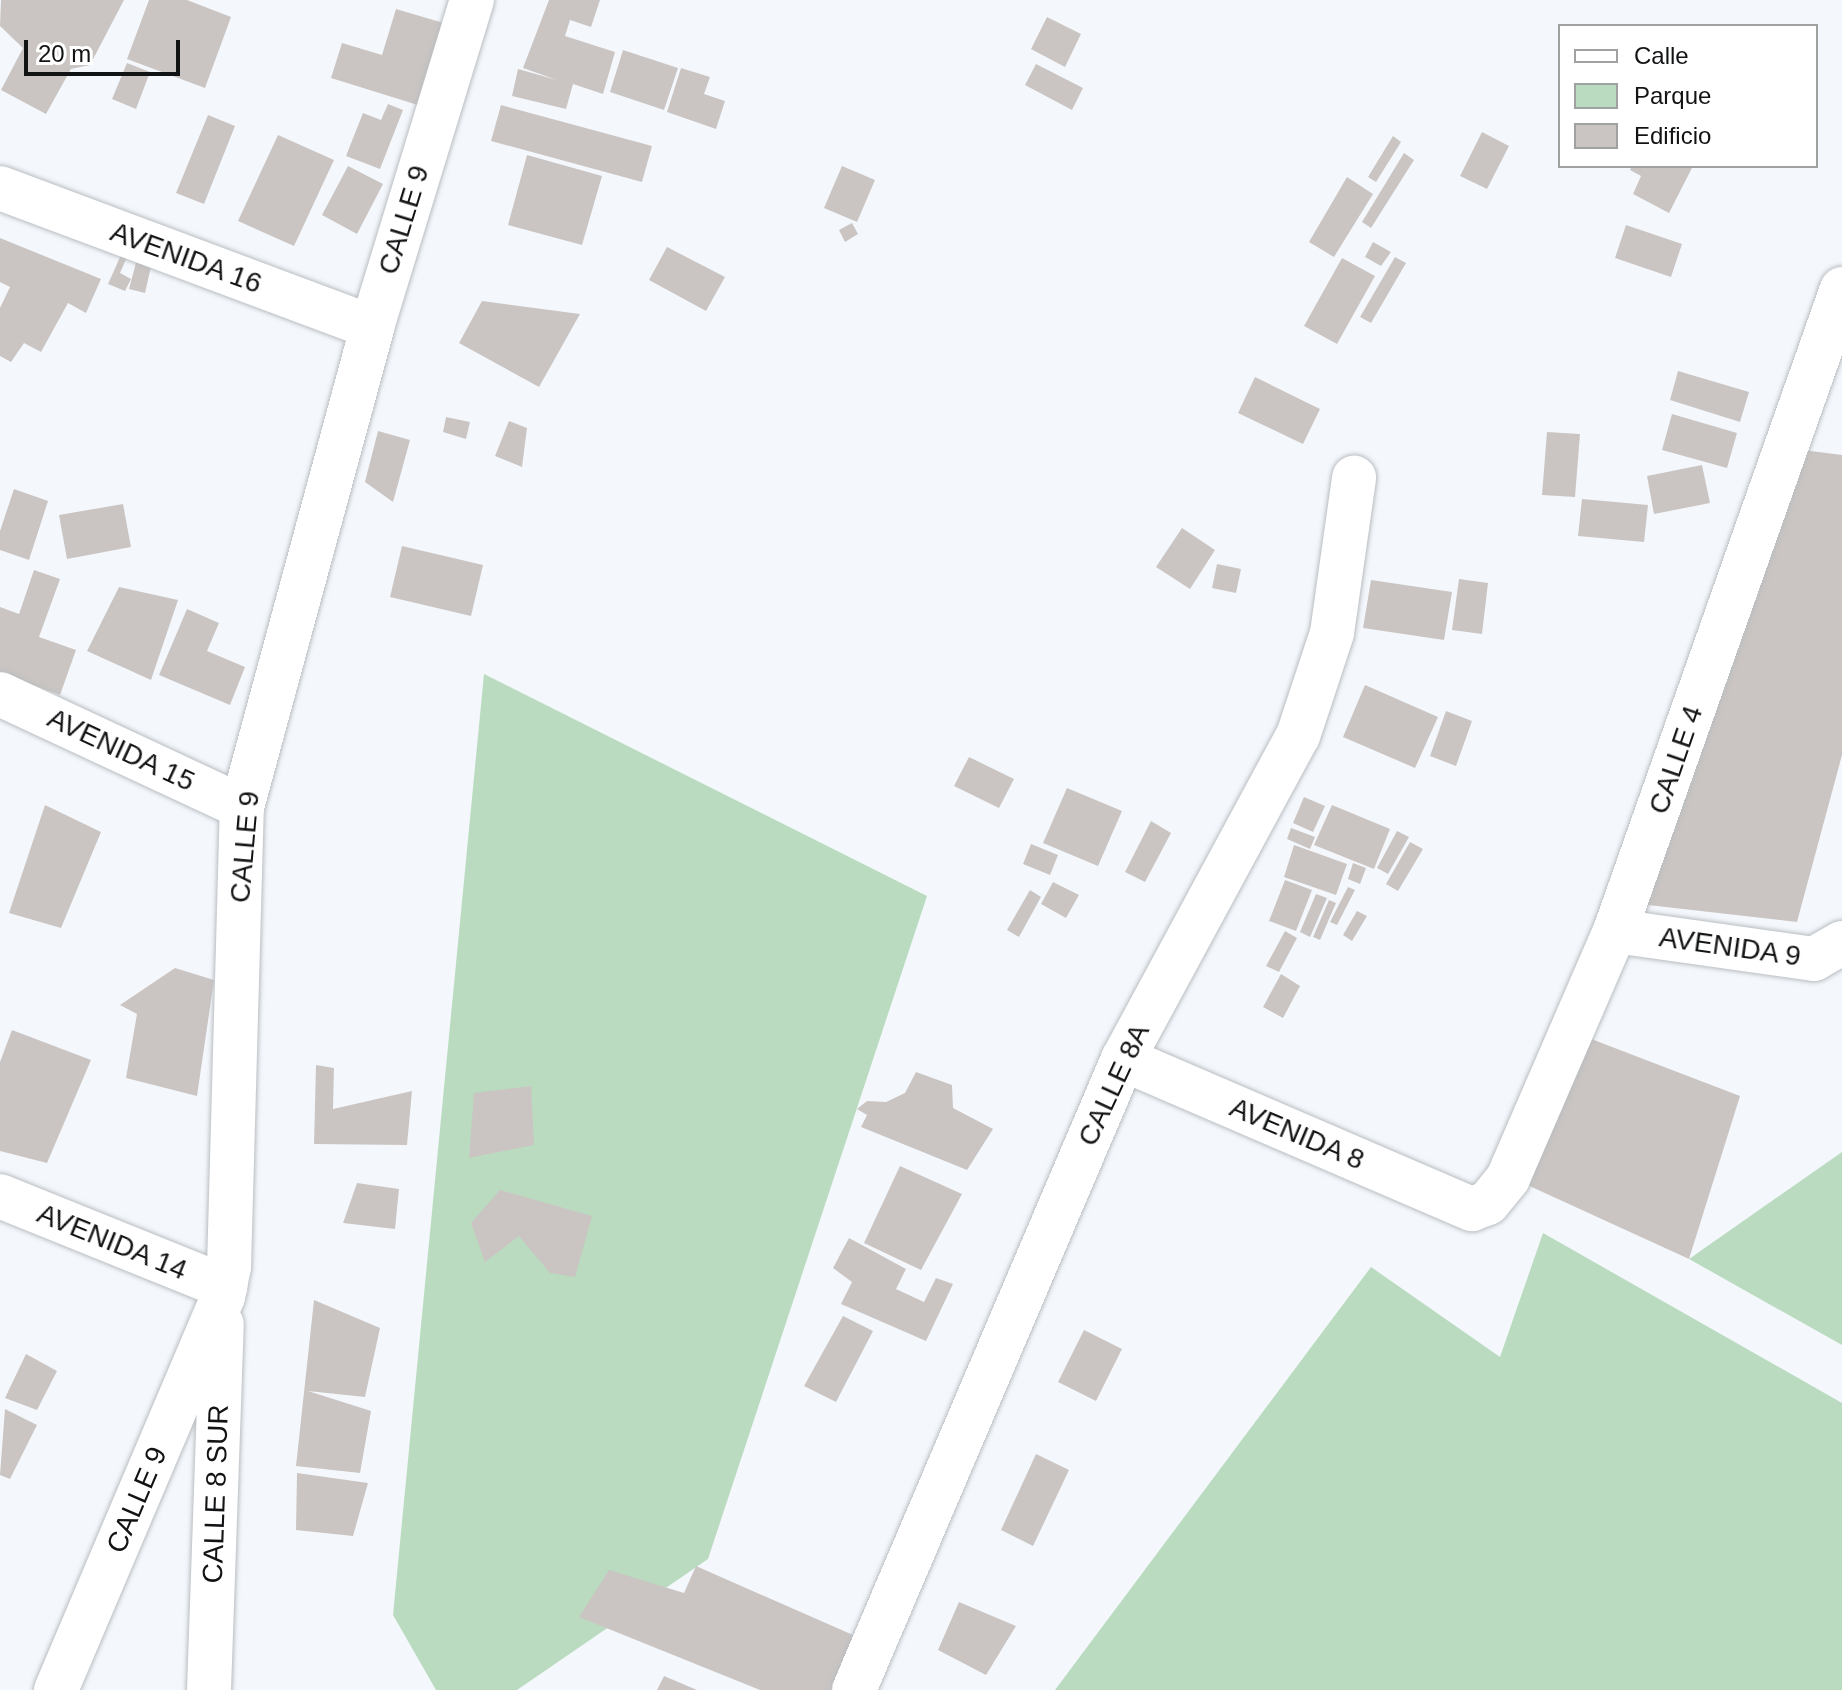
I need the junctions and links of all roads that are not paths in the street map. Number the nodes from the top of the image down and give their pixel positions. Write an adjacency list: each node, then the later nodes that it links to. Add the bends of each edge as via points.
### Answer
1 (472, 0): 4 (street, CALLE 9)
2 (0, 188): 4 (street, AVENIDA 16)
3 (1842, 289): 8 (street, CALLE 4)
4 (372, 327): 7 (street, CALLE 9)
5 (1354, 478): 10 (street, CALLE 8A, via 1332,633 1298,736)
6 (0, 694): 7 (street, AVENIDA 15)
7 (242, 807): 13 (street, CALLE 9)
8 (1615, 931): 9 (street, AVENIDA 9, via 1814,959); 12 (street, CALLE 4, via 1508,1178 1488,1203)
9 (1842, 943)
10 (1123, 1059): 12 (street, AVENIDA 8); 16 (street, CALLE 8A)
11 (0, 1196): 13 (street, AVENIDA 14)
12 (1472, 1209)
13 (224, 1292): 14 (street, CALLE 9); 15 (street, CALLE 8 SUR)
14 (56, 1690)
15 (209, 1690)
16 (854, 1690)

